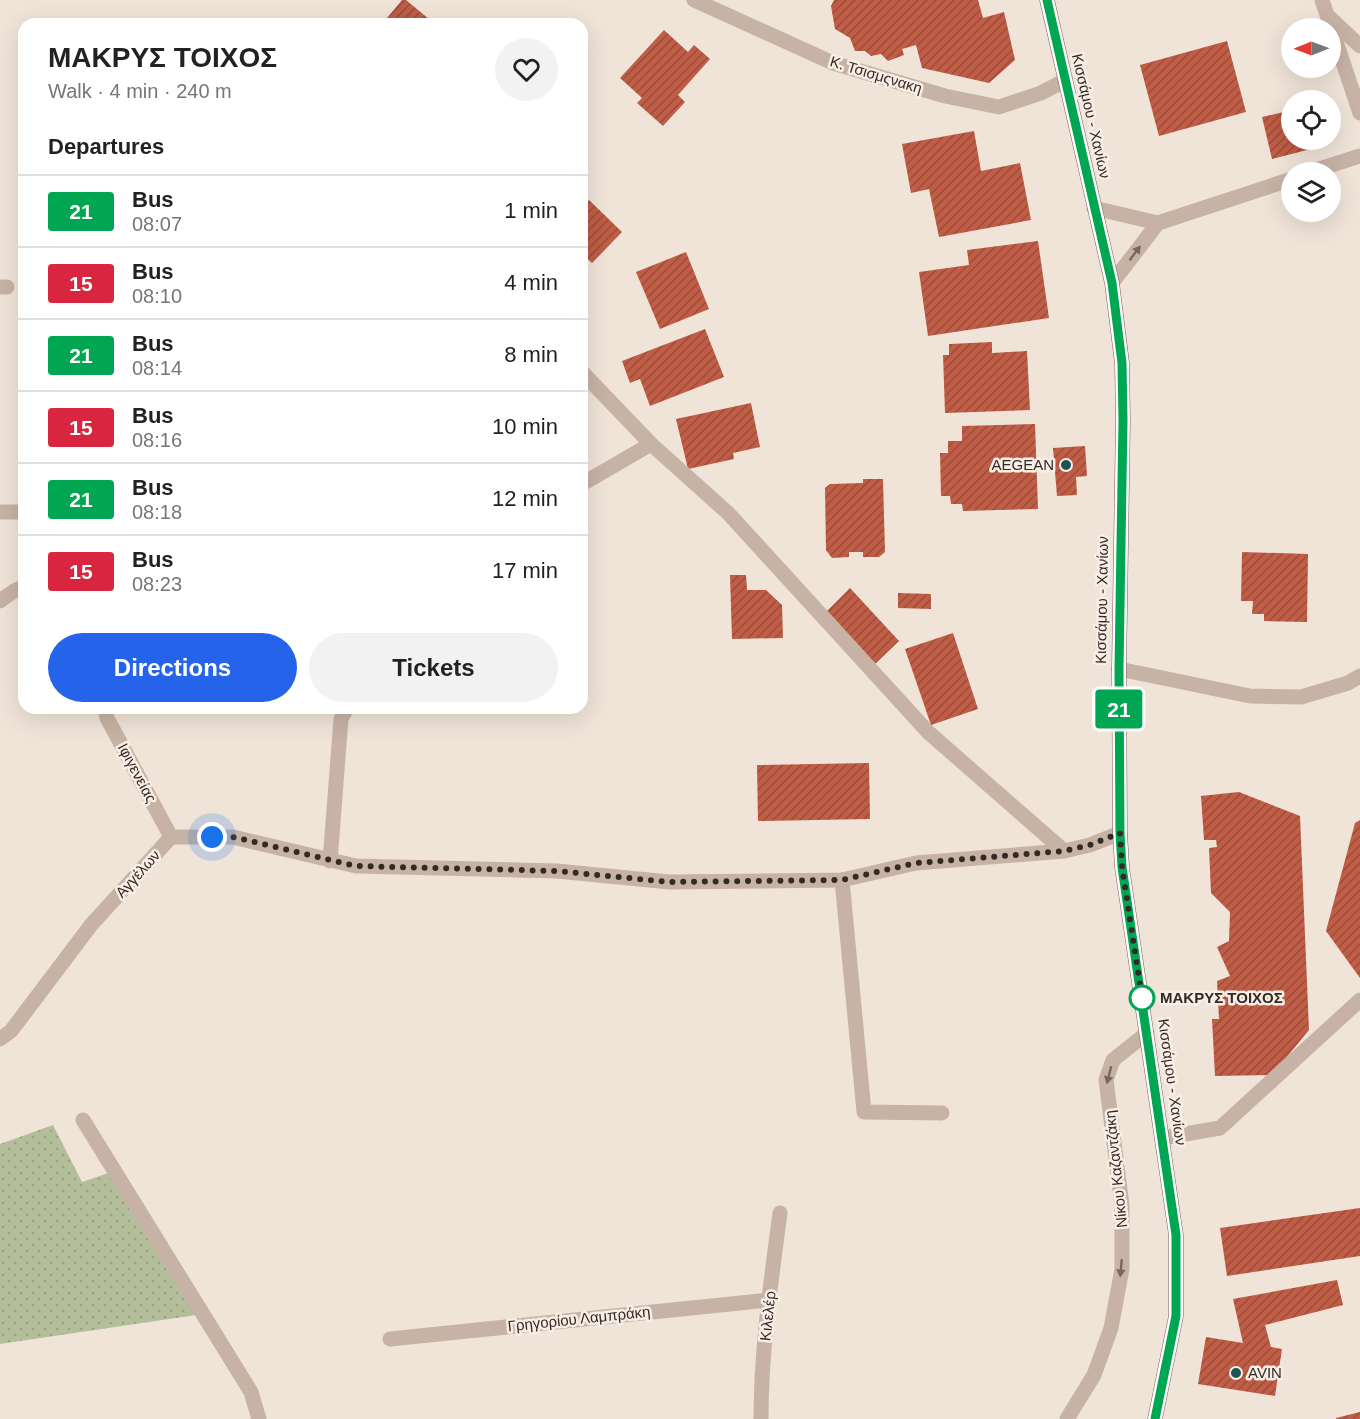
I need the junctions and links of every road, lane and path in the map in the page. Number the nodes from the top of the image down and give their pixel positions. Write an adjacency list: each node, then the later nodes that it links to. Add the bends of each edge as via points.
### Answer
1 (694, 0): 5 (street, Κ. Τσισμςνακη, via 833,63 945,96 999,107)
2 (1047, 0): 5 (main road, Κισσάμου - Χανίων)
3 (1325, 7): 4 (street); 6 (street)
4 (1360, 46)
5 (1064, 81): 10 (main road, Κισσάμου - Χανίων)
6 (1360, 112)
7 (1360, 156): 8 (street)
8 (1341, 162)
9 (1281, 183): 11 (street)
10 (1094, 208): 11 (street); 12 (main road, Κισσάμου - Χανίων)
11 (1158, 223): 12 (street, one-way to 11)
12 (1112, 283): 20 (main road, Κισσάμου - Χανίων, via 1123,398)
13 (588, 378): 14 (street)
14 (651, 444): 15 (street); 26 (street, via 728,513 928,732)
15 (588, 481)
16 (0, 512): 17 (street)
17 (18, 512)
18 (18, 589): 19 (street)
19 (0, 601)
20 (1119, 669): 21 (street, via 1250,696 1302,697); 24 (main road, Κισσάμου - Χανίων)
21 (1360, 676)
22 (106, 714): 25 (street, Ιφιγενείας)
23 (344, 714): 27 (street)
24 (1120, 833): 26 (street, Αγγέλων); 30 (main road, Κισσάμου - Χανίων)
25 (171, 837): 27 (street, Αγγέλων, via 233,837); 31 (street, Αγγέλων, via 91,926 11,1031)
26 (1064, 851): 28 (street, Αγγέλων, via 916,863)
27 (330, 861): 28 (street, Αγγέλων, via 356,866 557,871 669,882)
28 (842, 880): 32 (street, via 864,1112)
29 (1360, 1000): 34 (street, via 1220,1128)
30 (1147, 1034): 34 (main road, Κισσάμου - Χανίων); 40 (street, Νίκου Καζαντζάκη, one-way to 40, via 1113,1060 1106,1080 1122,1205 1122,1269 1111,1328 1094,1375)
31 (0, 1039)
32 (942, 1113)
33 (83, 1120): 38 (street, via 251,1392)
34 (1161, 1138): 41 (main road, Κισσάμου - Χανίων, via 1176,1235 1177,1282 1176,1316)
35 (780, 1213): 36 (street, Κιλελέρ)
36 (769, 1300): 37 (street, Γρηγορίου Λαμπράκη); 39 (street, Κιλελέρ)
37 (390, 1339)
38 (259, 1419)
39 (761, 1419)
40 (1067, 1419)
41 (1155, 1419)

